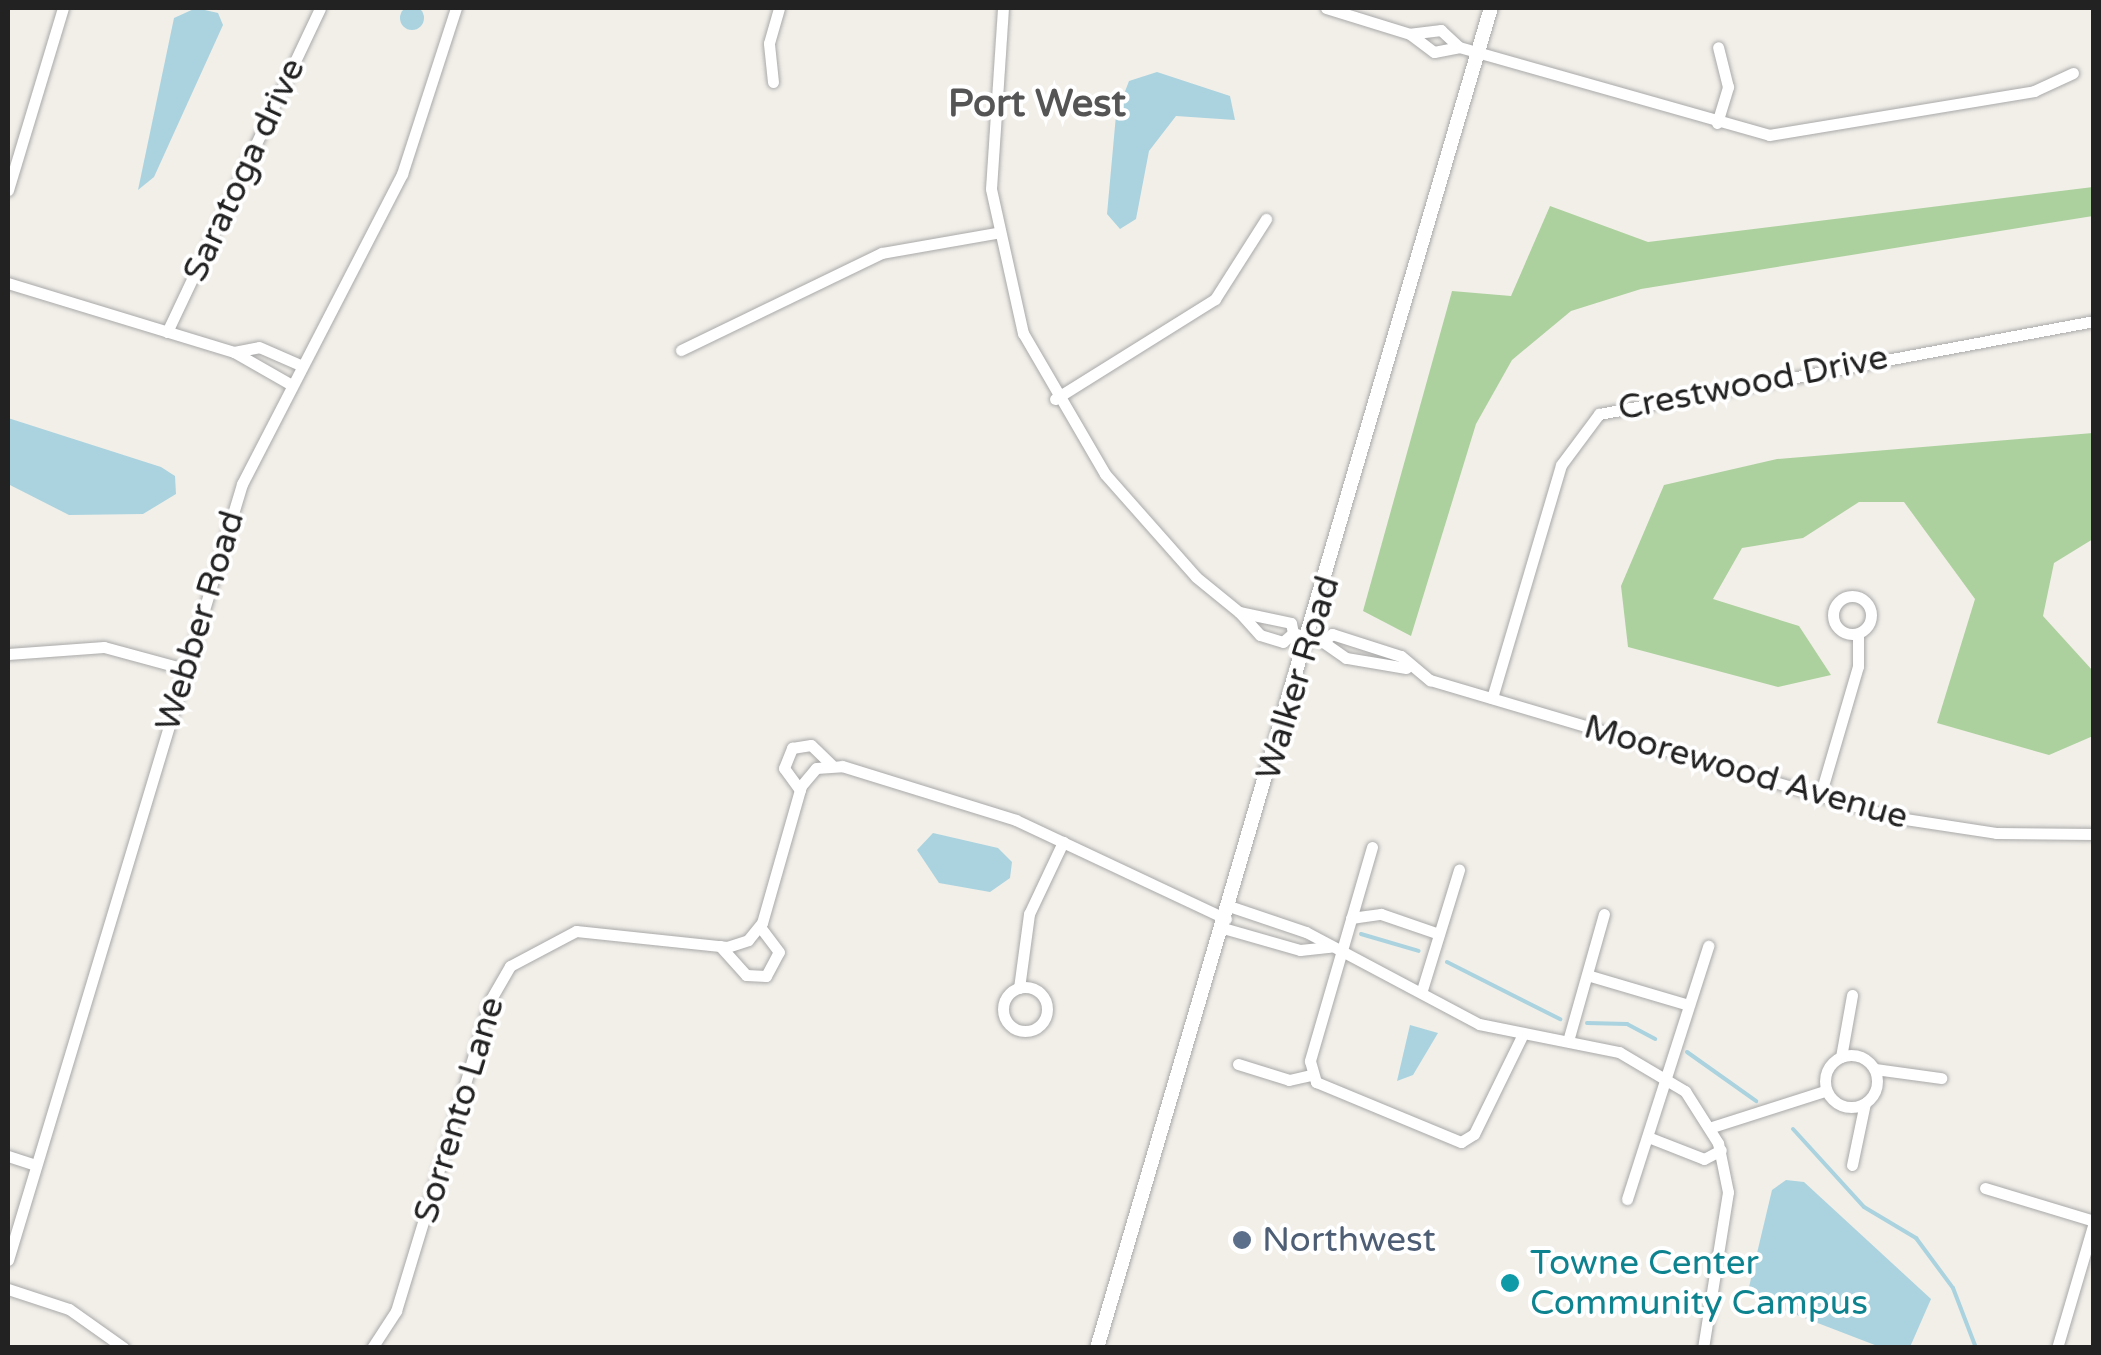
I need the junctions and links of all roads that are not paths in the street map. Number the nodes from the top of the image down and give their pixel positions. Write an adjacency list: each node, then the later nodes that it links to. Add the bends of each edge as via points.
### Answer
1 (63, 8): 15 (street)
2 (320, 8): 20 (street, Saratoga drive)
3 (456, 8): 23 (street, Webber Road, via 402,174)
4 (778, 8): 13 (street, via 768,43)
5 (1003, 8): 17 (street, via 990,160)
6 (1326, 8): 8 (street)
7 (1491, 8): 11 (street, Walker Road)
8 (1410, 34): 9 (street, via 1442,30); 9 (street, via 1441,53)
9 (1459, 46): 11 (street)
10 (1718, 47): 14 (street, via 1728,87)
11 (1478, 52): 14 (street); 29 (street, Walker Road)
12 (2072, 73): 14 (street, via 2034,91 1779,135)
13 (772, 82)
14 (1717, 122)
15 (8, 190)
16 (1266, 219): 25 (street, via 1216,299)
17 (995, 233): 21 (street, via 882,253); 25 (street, via 1022,333)
18 (8, 283): 20 (street)
19 (2094, 321): 33 (street, Crestwood Drive, via 1599,414 1561,465)
20 (167, 332): 22 (street)
21 (682, 350)
22 (234, 352): 23 (street, via 259,348); 24 (street)
23 (300, 365): 24 (street, Webber Road)
24 (290, 384): 32 (street, Webber Road, via 242,484)
25 (1054, 399): 26 (street, via 1143,520)
26 (1239, 612): 27 (street, via 1291,623); 27 (street, via 1260,635 1283,642)
27 (1293, 633): 29 (street)
28 (1858, 634): 36 (street, via 1858,666)
29 (1316, 640): 31 (street, Moorewood Avenue, via 1346,658); 31 (street, Moorewood Avenue, via 1332,634 1401,656); 42 (street, Walker Road)
30 (8, 654): 32 (street, via 104,647)
31 (1406, 668): 33 (street, Moorewood Avenue)
32 (185, 669): 68 (street, Webber Road)
33 (1492, 698): 36 (street, Moorewood Avenue)
34 (830, 764): 35 (street); 35 (street, via 813,746 792,748 784,768); 38 (street)
35 (800, 790): 44 (street)
36 (1820, 796): 37 (street, Moorewood Avenue, via 1945,827)
37 (2094, 834)
38 (1063, 842): 42 (street); 50 (street, via 1029,914)
39 (1372, 847): 43 (street)
40 (1460, 870): 45 (street)
41 (1604, 914): 49 (street)
42 (1226, 917): 48 (street); 48 (street, via 1300,950); 77 (street, Walker Road)
43 (1352, 918): 45 (street, via 1381,914); 48 (street)
44 (760, 927): 46 (street, via 740,944); 46 (street, via 778,952 766,976 746,975)
45 (1440, 934): 51 (street)
46 (720, 946): 76 (street, Sorrento Lane, via 576,931 510,966 491,999 396,1311)
47 (1708, 946): 53 (street)
48 (1336, 949): 51 (street); 59 (street)
49 (1587, 975): 53 (street); 55 (street)
50 (1019, 988)
51 (1422, 990): 54 (street)
52 (1852, 995): 56 (street)
53 (1689, 1005): 60 (street)
54 (1522, 1038): 55 (street); 59 (street, via 1474,1134 1462,1142)
55 (1568, 1041): 60 (street)
56 (1841, 1057): 58 (street); 62 (street)
57 (1238, 1064): 59 (street, via 1289,1080)
58 (1875, 1068): 61 (street); 63 (street)
59 (1311, 1076)
60 (1668, 1076): 64 (street); 65 (street)
61 (1940, 1078)
62 (1825, 1090): 63 (street, via 1841,1106); 64 (street)
63 (1865, 1102): 69 (street)
64 (1712, 1127): 66 (street)
65 (1648, 1137): 66 (street, via 1704,1159); 71 (street)
66 (1721, 1150): 78 (street, via 1726,1225)
67 (8, 1156): 68 (street)
68 (36, 1164): 73 (street, Webber Road)
69 (1852, 1165)
70 (1985, 1188): 72 (street)
71 (1627, 1200)
72 (2094, 1222): 79 (street)
73 (8, 1260)
74 (8, 1289): 75 (street, via 70,1309)
75 (124, 1348)
76 (372, 1348)
77 (1097, 1348)
78 (1702, 1348)
79 (2057, 1348)

